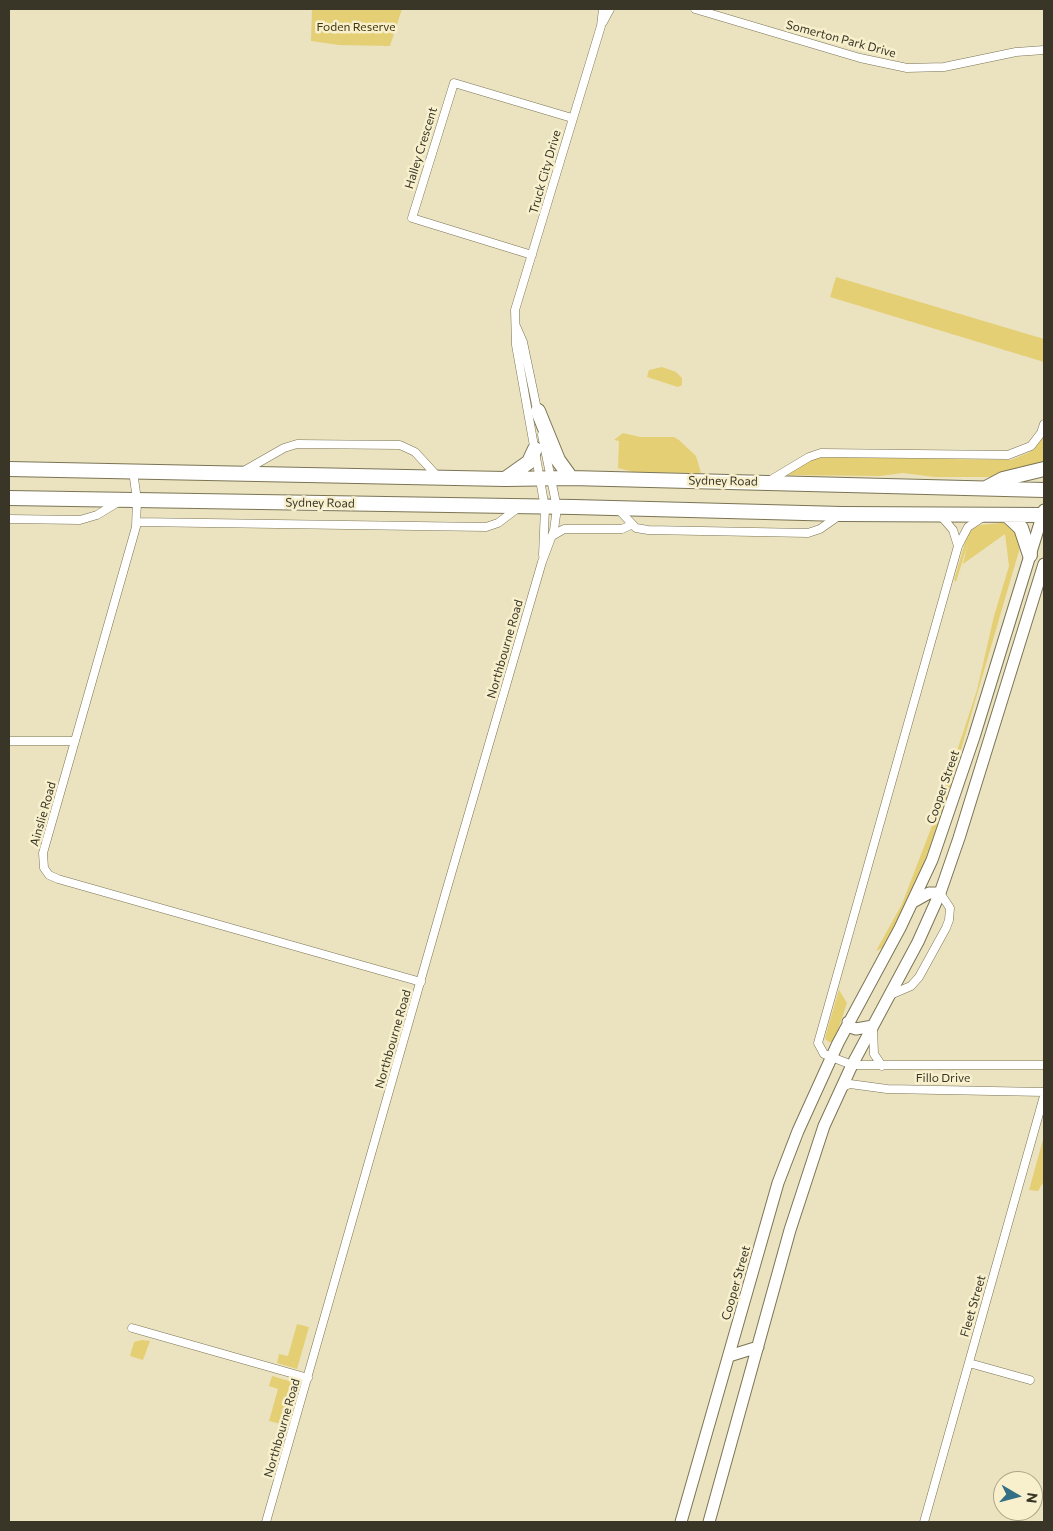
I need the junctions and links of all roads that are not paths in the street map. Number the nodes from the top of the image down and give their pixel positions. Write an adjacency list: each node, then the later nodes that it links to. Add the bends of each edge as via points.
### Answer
1 (603, 9): 4 (street, Truck City Drive)
2 (610, 9): 4 (street, Truck City Drive)
3 (695, 9): 5 (street, Somerton Park Drive, via 860,58 907,68 944,67 1016,52)
4 (601, 26): 6 (street, Truck City Drive)
5 (1044, 50)
6 (572, 118): 7 (street, Truck City Drive); 7 (street, Halley Crescent, via 454,82 412,218)
7 (532, 255): 8 (street, Truck City Drive, via 515,310)
8 (516, 326): 9 (street, Truck City Drive); 11 (street, Truck City Drive, via 516,345)
9 (538, 411): 17 (highway, via 558,460); 19 (street, Truck City Drive)
10 (1044, 424): 20 (street, Sydney Road, via 1036,441 1016,454 821,453)
11 (535, 449): 18 (highway, via 529,462); 19 (street, Truck City Drive)
12 (9, 469): 14 (highway, Sydney Road)
13 (1044, 469): 21 (highway, via 1003,479)
14 (133, 471): 15 (highway, Sydney Road); 25 (street, Ainslie Road)
15 (240, 473): 16 (highway, Sydney Road); 16 (street, Sydney Road, via 289,446 400,446 415,452)
16 (439, 478): 18 (highway, Sydney Road)
17 (571, 478): 19 (highway, Sydney Road); 20 (highway, Sydney Road)
18 (505, 479): 19 (highway, Sydney Road)
19 (545, 479): 27 (street, Truck City Drive); 27 (street, Truck City Drive)
20 (767, 482): 21 (highway, Sydney Road)
21 (983, 489): 22 (highway, Sydney Road)
22 (1044, 490)
23 (9, 498): 24 (highway, Sydney Road)
24 (121, 500): 25 (highway, Sydney Road); 34 (street, via 97,516 80,520)
25 (137, 500): 26 (highway, Sydney Road); 35 (street, Ainslie Road)
26 (520, 507): 27 (highway, Sydney Road); 35 (street, Sydney Road, via 486,528)
27 (551, 508): 28 (highway, Sydney Road); 37 (street, Northbourne Road); 40 (street, Northbourne Road)
28 (618, 508): 30 (highway, Sydney Road); 36 (street)
29 (1044, 513): 32 (highway, Sydney Road); 39 (main road, Cooper Street)
30 (842, 514): 33 (highway, Sydney Road); 36 (street, via 808,533 641,530)
31 (987, 515): 32 (highway, Sydney Road); 33 (highway, Sydney Road); 38 (street, via 968,527)
32 (1007, 515): 39 (highway, via 1021,528)
33 (941, 516): 38 (street, via 953,530)
34 (9, 519)
35 (137, 522): 45 (street, Ainslie Road)
36 (631, 525): 37 (street, via 622,529 564,529)
37 (552, 536): 40 (street, Northbourne Road)
38 (958, 546): 54 (street, via 819,1034 820,1050)
39 (1030, 555): 42 (main road, Cooper Street)
40 (542, 562): 50 (street, Northbourne Road)
41 (1044, 564): 43 (main road)
42 (995, 669): 43 (main road); 47 (main road, Cooper Street)
43 (1010, 674): 46 (main road)
44 (9, 741): 45 (street)
45 (75, 742): 50 (street, Ainslie Road, via 43,853 43,863 49,875)
46 (952, 859): 47 (main road); 48 (main road)
47 (932, 860): 49 (main road, Cooper Street)
48 (940, 894): 49 (main road, via 929,893); 51 (main road); 51 (street, via 950,908 950,920 919,977 911,986)
49 (914, 902): 52 (main road, Cooper Street)
50 (421, 982): 67 (street, Northbourne Road)
51 (890, 995): 53 (main road)
52 (848, 1022): 53 (main road, via 856,1029); 54 (main road, Cooper Street)
53 (873, 1026): 55 (main road); 57 (street, via 874,1054)
54 (831, 1057): 55 (street); 62 (main road, Cooper Street)
55 (852, 1065): 57 (street, Fillo Drive); 58 (main road)
56 (1044, 1065): 57 (street, Fillo Drive)
57 (882, 1066)
58 (842, 1087): 59 (street, Fillo Drive, via 850,1084 887,1089); 61 (main road)
59 (1044, 1092)
60 (1044, 1096): 66 (street, Fleet Street)
61 (824, 1126): 62 (main road, via 809,1125); 64 (main road, via 790,1230)
62 (798, 1131): 65 (main road, Cooper Street, via 778,1183)
63 (132, 1328): 67 (street)
64 (758, 1347): 65 (main road); 71 (main road)
65 (729, 1356): 70 (main road, Cooper Street)
66 (969, 1363): 68 (street); 72 (street, Fleet Street)
67 (308, 1378): 69 (street, Northbourne Road)
68 (1030, 1380)
69 (266, 1522)
70 (681, 1522)
71 (709, 1522)
72 (924, 1522)

